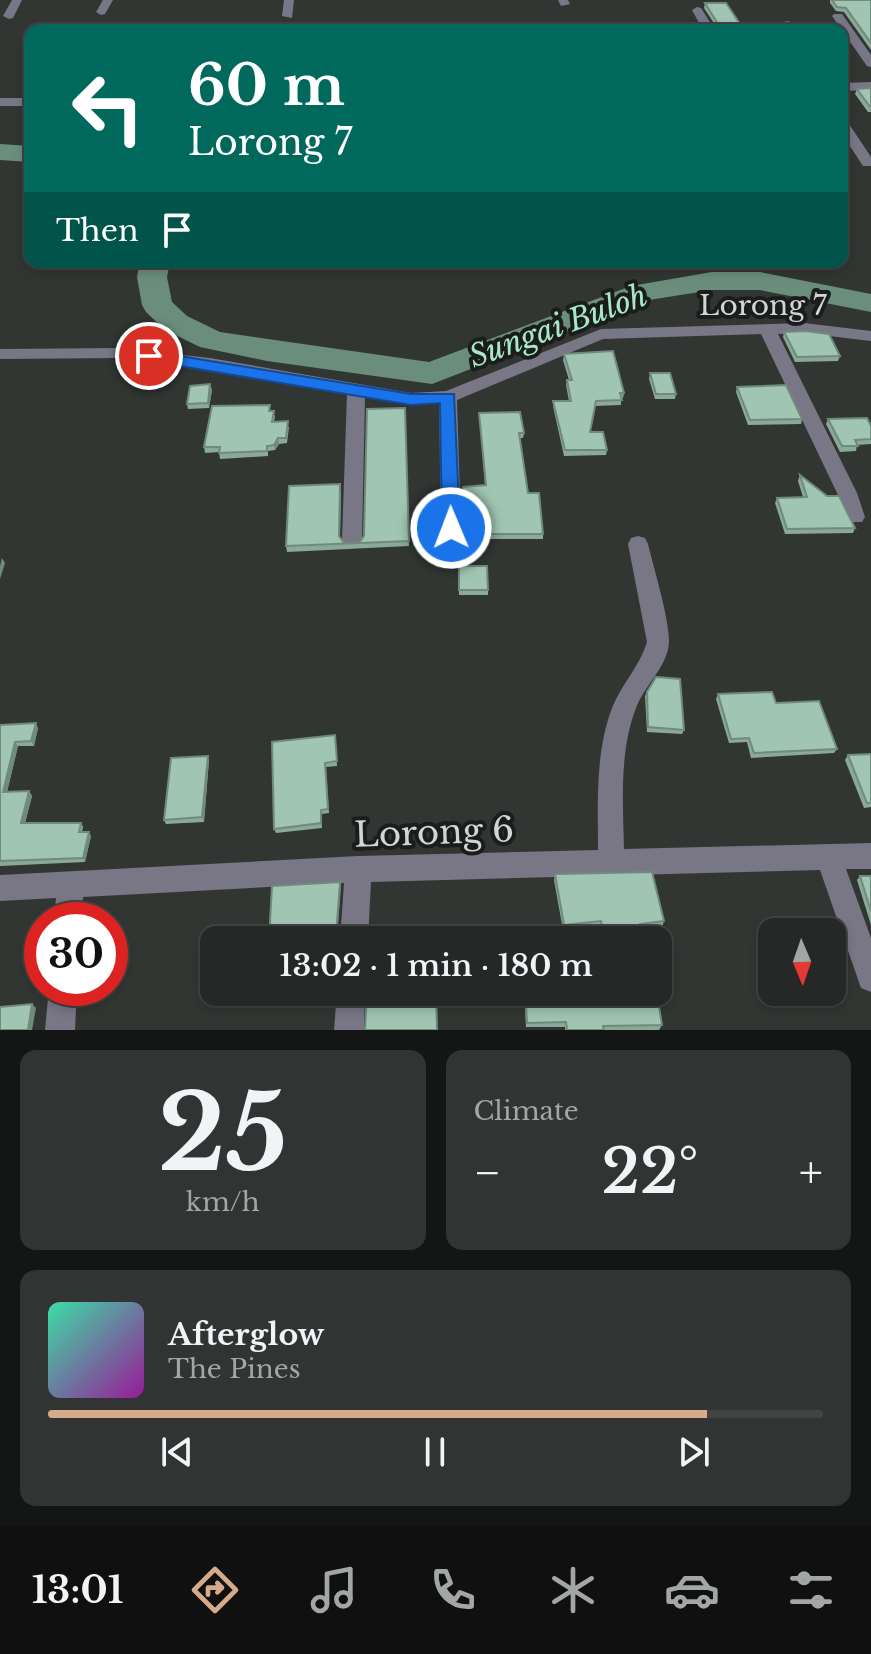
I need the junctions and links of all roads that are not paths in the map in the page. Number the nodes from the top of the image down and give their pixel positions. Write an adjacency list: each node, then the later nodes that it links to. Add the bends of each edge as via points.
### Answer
1 (17, 0): 6 (street)
2 (108, 0): 5 (street)
3 (289, 0): 7 (street)
4 (695, 4): 9 (street)
5 (101, 12)
6 (9, 16)
7 (288, 16)
8 (838, 16): 10 (street)
9 (706, 24)
10 (844, 24)
11 (848, 30): 12 (street)
12 (871, 63)
13 (871, 86): 14 (street)
14 (848, 87)
15 (0, 102): 16 (street)
16 (24, 102)
17 (848, 133): 18 (street)
18 (868, 163)
19 (767, 329): 20 (street, Lorong 7); 23 (street, Lorong 7, via 601,334); 24 (street)
20 (871, 336)
21 (0, 354): 22 (street, Lorong 7, via 119,353)
22 (356, 388): 23 (street, Lorong 7, via 411,399); 26 (street)
23 (448, 397): 25 (street)
24 (855, 517)
25 (451, 528)
26 (352, 540)
27 (638, 544): 30 (street, via 658,642 618,726)
28 (871, 856): 29 (street, Lorong 6)
29 (829, 857): 30 (street, Lorong 6); 36 (street)
30 (611, 863): 31 (street, Lorong 6)
31 (358, 869): 32 (street, Lorong 6); 35 (street)
32 (70, 884): 33 (street, Lorong 6); 34 (street)
33 (0, 888)
34 (69, 902)
35 (355, 926)
36 (871, 978)
37 (62, 1006): 39 (street)
38 (350, 1006): 40 (street)
39 (60, 1030)
40 (349, 1030)

